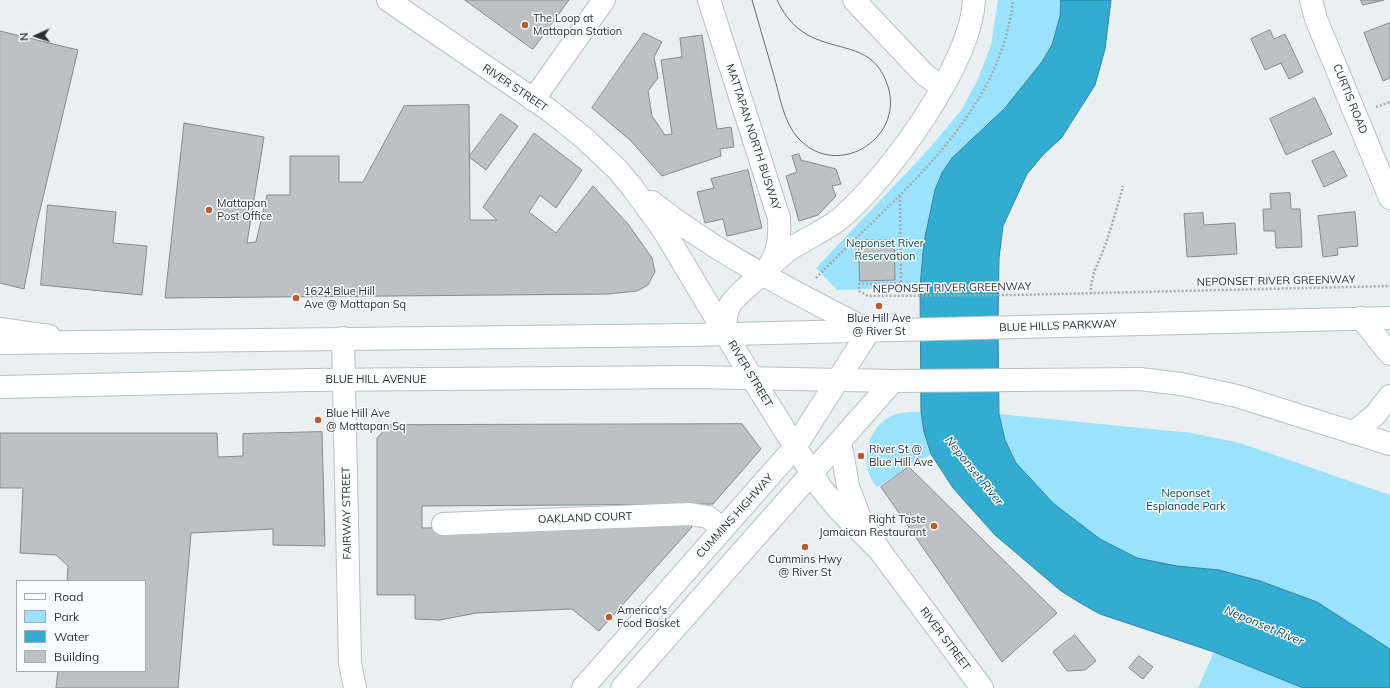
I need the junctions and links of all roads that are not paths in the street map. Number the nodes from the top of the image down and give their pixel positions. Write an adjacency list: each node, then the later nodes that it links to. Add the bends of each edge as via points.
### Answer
1 (388, 0): 8 (main road, RIVER STREET)
2 (604, 0): 8 (main road)
3 (709, 0): 11 (main road, MATTAPAN NORTH BUSWAY, via 779,218 780,240 774,259)
4 (854, 0): 7 (main road, via 925,75)
5 (974, 0): 7 (main road, via 972,20 964,45)
6 (1311, 0): 10 (main road, CURTIS ROAD, via 1316,19)
7 (942, 87): 11 (main road, via 900,152 850,209 834,224 790,249)
8 (534, 100): 9 (main road, RIVER STREET, via 584,138)
9 (632, 187): 11 (main road, RIVER STREET, via 706,240); 16 (main road, RIVER STREET, via 664,231)
10 (1390, 198)
11 (763, 273): 15 (main road, RIVER STREET); 16 (main road, via 731,304 725,322)
12 (1361, 318): 13 (main road, BLUE HILLS PARKWAY); 15 (main road, BLUE HILLS PARKWAY); 20 (main road)
13 (1390, 318)
14 (0, 329): 18 (main road)
15 (869, 331): 16 (main road, BLUE HILLS PARKWAY); 23 (main road, CUMMINS HIGHWAY)
16 (726, 334): 17 (main road); 21 (main road, RIVER STREET)
17 (343, 338): 18 (main road); 22 (main road, FAIRWAY STREET)
18 (92, 342): 19 (main road)
19 (0, 343)
20 (1390, 354)
21 (752, 378): 22 (main road, BLUE HILL AVENUE); 23 (main road); 30 (main road, RIVER STREET)
22 (344, 380): 25 (main road, BLUE HILL AVENUE); 35 (main road, FAIRWAY STREET, via 350,663)
23 (838, 380): 24 (main road); 30 (main road, CUMMINS HIGHWAY)
24 (893, 381): 27 (main road, via 1140,379 1181,384 1243,398); 28 (main road)
25 (0, 387)
26 (1390, 396): 27 (main road, via 1375,415)
27 (1353, 433): 29 (main road)
28 (840, 441): 31 (main road); 34 (main road, RIVER STREET, via 853,502 861,521)
29 (1390, 444)
30 (795, 447): 31 (main road, RIVER STREET); 33 (main road, CUMMINS HIGHWAY)
31 (811, 473): 34 (main road, RIVER STREET, via 840,511); 37 (main road)
32 (443, 524): 33 (main road, OAKLAND COURT, via 690,514 708,518)
33 (723, 529): 36 (main road, CUMMINS HIGHWAY)
34 (880, 551): 38 (main road, RIVER STREET)
35 (355, 688)
36 (583, 688)
37 (622, 688)
38 (982, 688)

